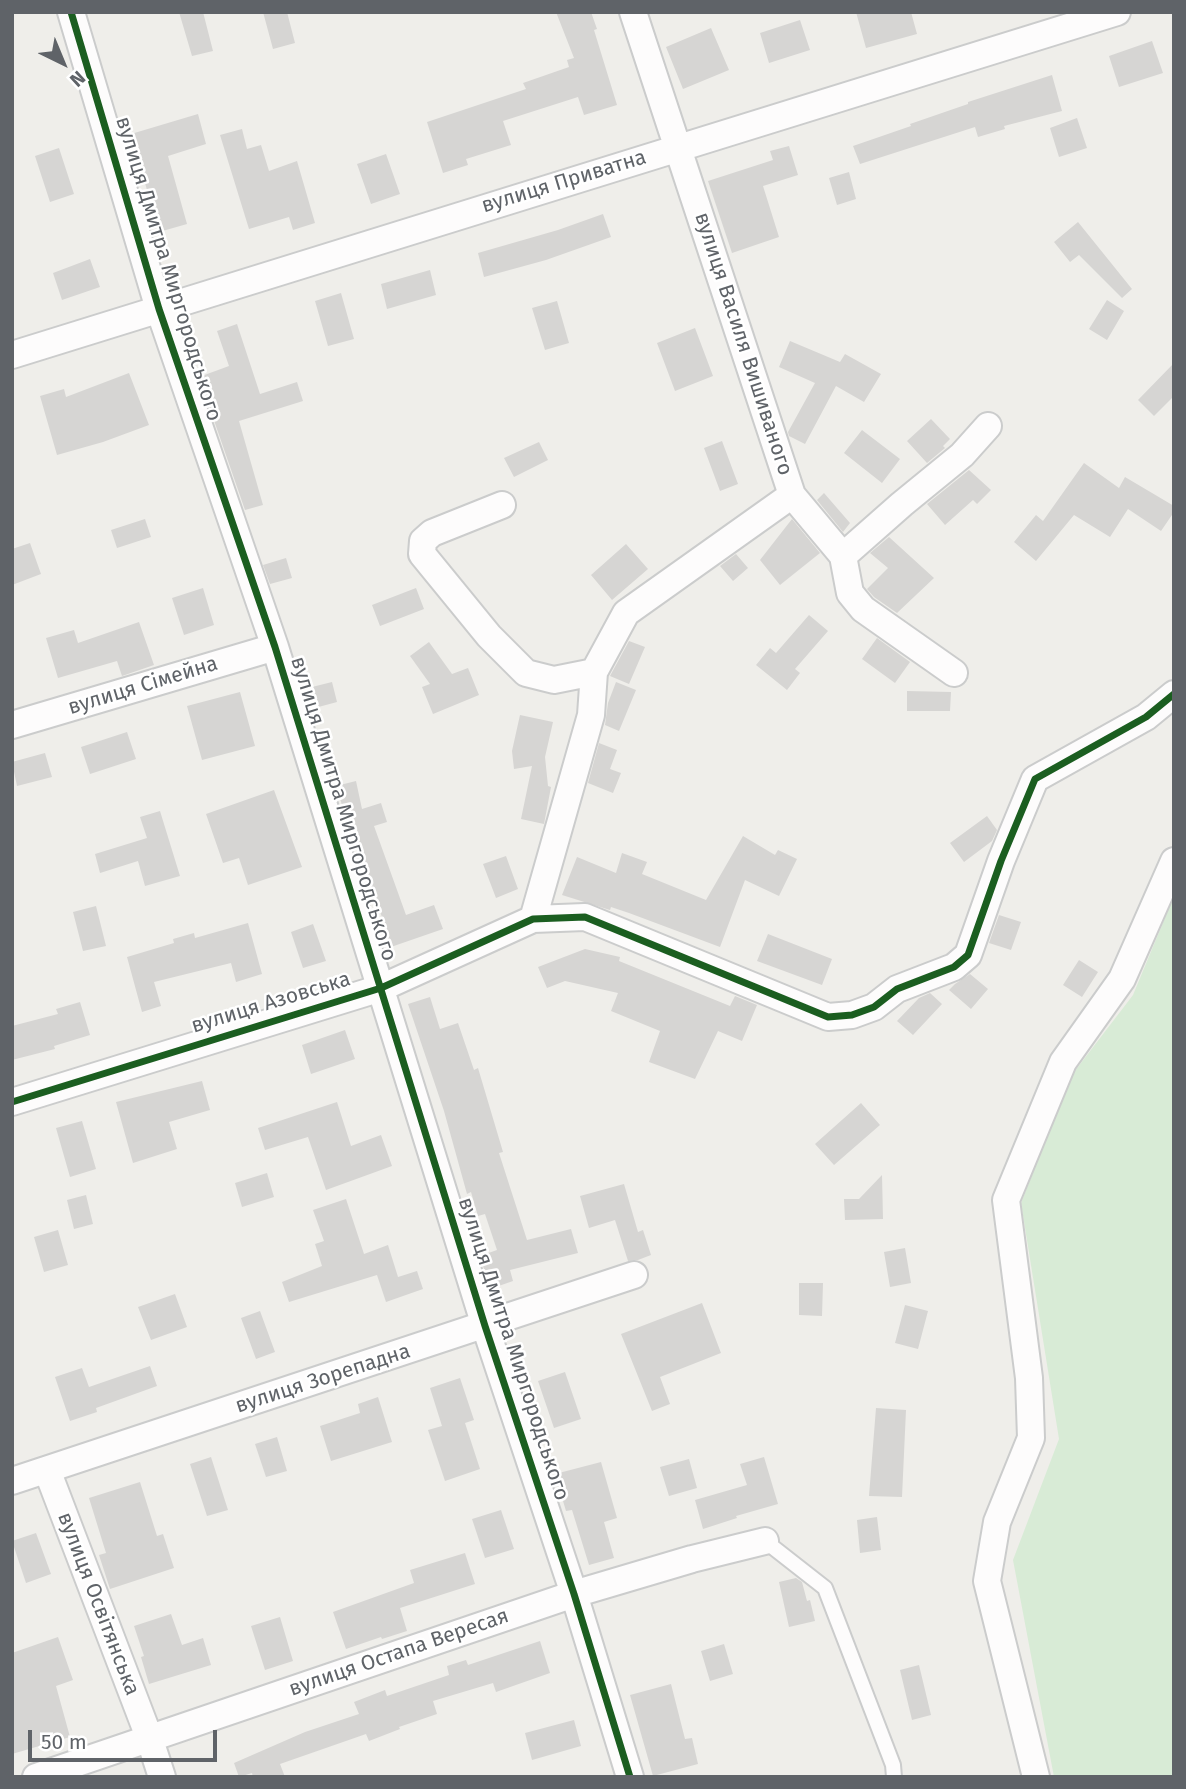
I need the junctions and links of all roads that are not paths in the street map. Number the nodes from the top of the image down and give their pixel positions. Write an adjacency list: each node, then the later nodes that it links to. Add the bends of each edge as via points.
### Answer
1 (71, 12): 5 (street, вулиця Дмитра Миргородського)
2 (634, 12): 4 (street, вулиця Василя Вишиваного)
3 (1117, 12): 4 (street, вулиця Приватна)
4 (678, 147): 5 (street, вулиця Приватна); 8 (street, вулиця Василя Вишиваного)
5 (159, 309): 6 (street, вулиця Приватна); 11 (street, вулиця Дмитра Миргородського)
6 (12, 355)
7 (988, 426): 10 (street, via 962,455)
8 (792, 495): 10 (street); 12 (street, вулиця Василя Вишиваного, via 626,613)
9 (502, 505): 12 (street, via 432,533 423,541 422,554 489,636 526,673 554,680)
10 (843, 556): 13 (street, via 850,593 863,609)
11 (275, 647): 15 (street, вулиця Сімейна); 18 (street, вулиця Дмитра Миргородського)
12 (594, 672): 17 (street, вулиця Василя Вишиваного, via 591,715)
13 (954, 673)
14 (1174, 694): 17 (street, via 1146,717 1034,779 968,955 954,967 897,989 874,1007 852,1015 828,1017 585,917)
15 (12, 725)
16 (1174, 860): 31 (street, via 1122,979 1063,1062 1006,1200 1029,1378 1031,1438 997,1522 987,1581)
17 (533, 919): 18 (street, вулиця Азовська)
18 (381, 988): 19 (street, вулиця Азовська); 21 (street, вулиця Дмитра Миргородського)
19 (12, 1102)
20 (634, 1275): 21 (street, вулиця Зорепадна)
21 (485, 1326): 22 (street, вулиця Зорепадна); 25 (street, вулиця Дмитра Миргородського)
22 (47, 1470): 23 (street, вулиця Зорепадна); 26 (street, вулиця Освітянська)
23 (12, 1480)
24 (765, 1541): 25 (street, вулиця Остапа Вересая); 30 (lane, via 825,1588)
25 (574, 1594): 26 (street, вулиця Остапа Вересая); 29 (street, вулиця Дмитра Миргородського)
26 (149, 1737): 27 (street, вулиця Остапа Вересая); 28 (street, вулиця Освітянська)
27 (36, 1777)
28 (162, 1777)
29 (630, 1777)
30 (894, 1777)
31 (1036, 1777)

